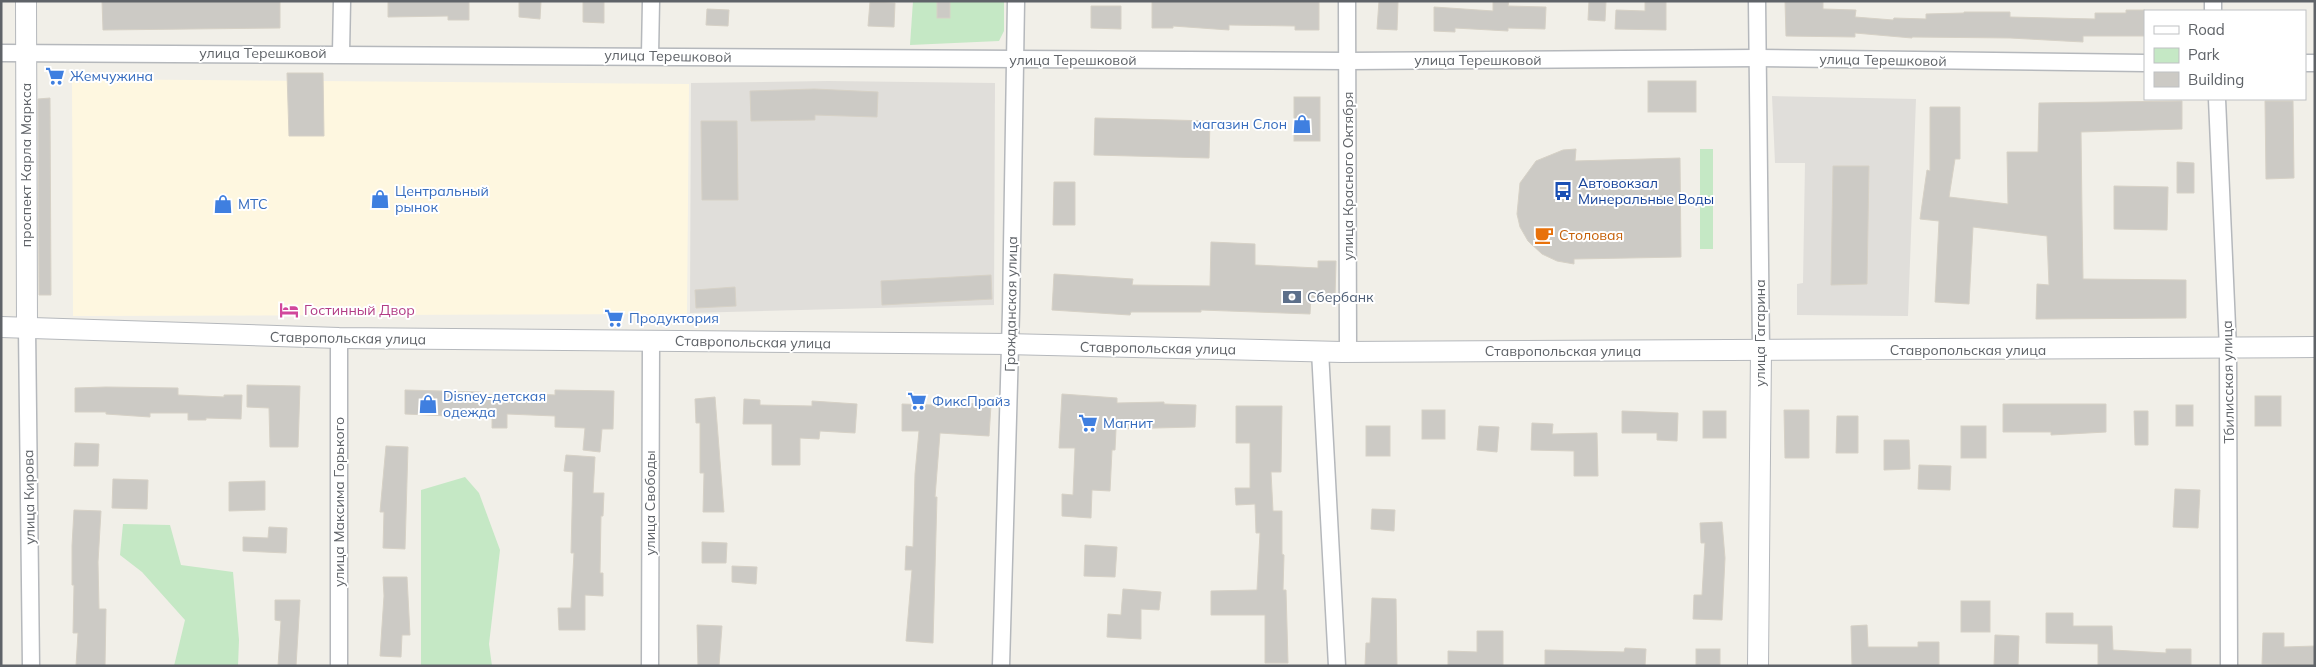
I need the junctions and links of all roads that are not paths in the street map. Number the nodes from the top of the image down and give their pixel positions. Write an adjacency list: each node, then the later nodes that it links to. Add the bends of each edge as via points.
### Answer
1 (26, 1): 8 (street, проспект Карла Маркса)
2 (342, 1): 9 (street)
3 (651, 1): 10 (street)
4 (1016, 1): 12 (street, Гражданская улица)
5 (1346, 1): 13 (street, улица Красного Октября)
6 (1757, 1): 11 (street, улица Гагарина)
7 (1, 53): 8 (street, улица Терешковой)
8 (26, 53): 9 (street, улица Терешковой); 17 (street, проспект Карла Маркса)
9 (341, 53): 10 (street, улица Терешковой)
10 (650, 55): 12 (street, улица Терешковой)
11 (1757, 58): 13 (street, улица Терешковой); 14 (street, улица Терешковой); 23 (street, улица Гагарина)
12 (1016, 59): 13 (street, улица Терешковой); 20 (street, Гражданская улица)
13 (1347, 61): 25 (street, улица Красного Октября)
14 (2144, 63)
15 (2217, 100): 22 (street, Тбилисская улица)
16 (1, 327): 17 (street, Ставропольская улица)
17 (27, 328): 18 (street, Ставропольская улица); 26 (street, улица Кирова)
18 (339, 338): 19 (street, Ставропольская улица); 27 (street, улица Максима Горького)
19 (651, 341): 20 (street, Ставропольская улица); 28 (street, улица Свободы)
20 (1010, 344): 24 (street, Ставропольская улица); 29 (street, Гражданская улица)
21 (2315, 347): 22 (street, Ставропольская улица)
22 (2228, 349): 23 (street, Ставропольская улица); 32 (street, Тбилисская улица)
23 (1761, 350): 25 (street, Ставропольская улица); 31 (street, улица Гагарина)
24 (1320, 351): 25 (street, Ставропольская улица); 30 (street)
25 (1348, 352)
26 (31, 666)
27 (339, 666)
28 (650, 666)
29 (1001, 666)
30 (1337, 666)
31 (1758, 666)
32 (2229, 666)

